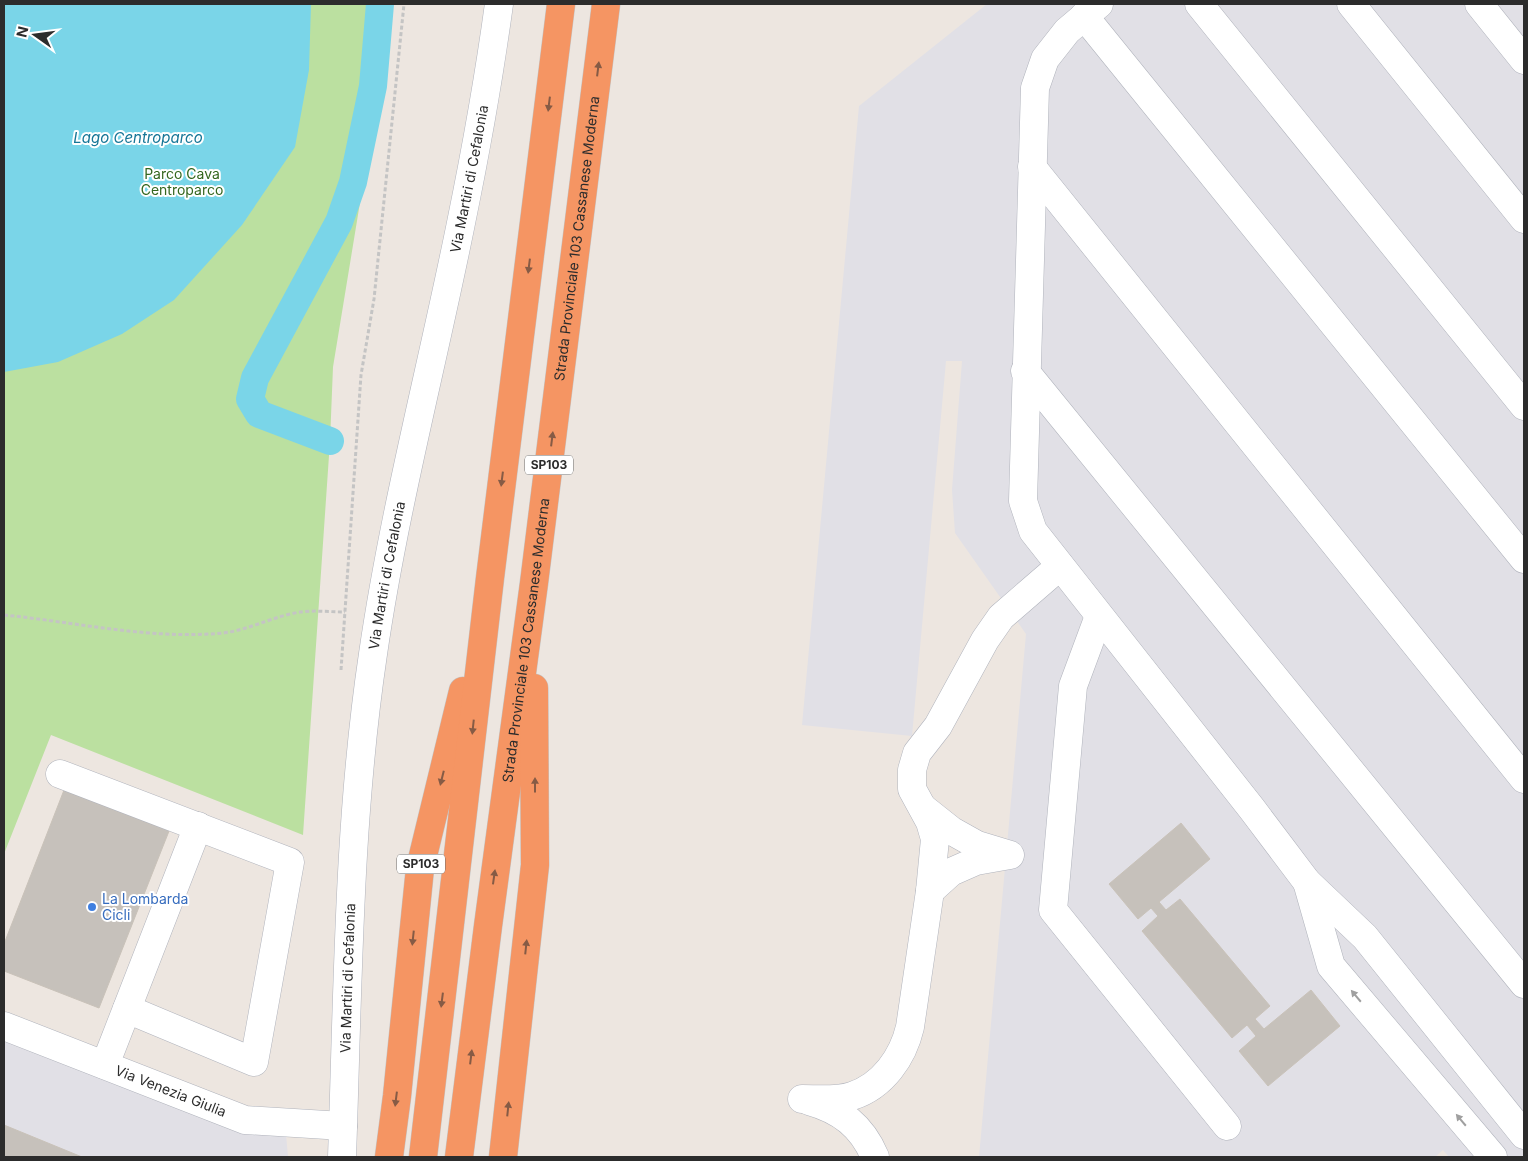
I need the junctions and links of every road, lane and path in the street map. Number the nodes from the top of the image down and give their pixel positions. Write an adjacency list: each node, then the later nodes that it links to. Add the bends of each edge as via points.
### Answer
1 (404, 4): 18 (path, via 374,299 361,375 345,612 300,612 224,632 168,633)
2 (499, 4): 30 (street, Via Martiri di Cefalonia, via 488,85 461,224 397,514 366,702 351,886)
3 (561, 4): 16 (highway, SP103, one-way to 16)
4 (606, 4): 17 (highway, Strada Provinciale 103 Cassanese Moderna / SP103, one-way to 4)
5 (1200, 4): 13 (street)
6 (1351, 4): 11 (street)
7 (1479, 4): 9 (street)
8 (1092, 10): 10 (street, via 1066,31 1044,60 1035,88); 14 (street)
9 (1524, 60)
10 (1032, 167): 12 (street); 21 (street)
11 (1524, 219)
12 (1025, 372): 15 (street, via 1022,501 1033,531); 26 (street)
13 (1524, 406)
14 (1524, 559)
15 (1060, 566): 19 (street); 22 (street, via 1000,617 938,726 917,753 912,770 912,789)
16 (490, 578): 34 (highway, SP103, one-way to 34, via 420,868); 35 (highway, SP103, one-way to 35)
17 (534, 583): 36 (highway, Strada Provinciale 103 Cassanese Moderna / SP103, one-way to 17); 37 (highway, SP103, one-way to 17, via 535,864)
18 (4, 615)
19 (1100, 616): 24 (street); 31 (street, via 1073,686 1053,910)
20 (60, 774): 23 (street)
21 (1524, 779)
22 (922, 807): 25 (street, via 935,839); 25 (street, via 952,831 977,845 1010,855 976,861 951,872)
23 (198, 826): 27 (street); 27 (street, via 290,862 254,1062)
24 (1307, 882): 32 (street, via 1365,937); 39 (street, one-way to 24, via 1331,966)
25 (930, 891): 38 (street, via 910,1027 899,1057 878,1081 851,1096 795,1098 822,1105 843,1116 860,1131)
26 (1524, 984)
27 (127, 1009): 29 (street)
28 (4, 1026): 29 (street, Via Venezia Giulia)
29 (105, 1065): 30 (street, Via Venezia Giulia, via 245,1120)
30 (343, 1126): 33 (street, Via Martiri di Cefalonia)
31 (1227, 1126)
32 (1524, 1134)
33 (342, 1157)
34 (389, 1157)
35 (423, 1157)
36 (459, 1157)
37 (503, 1157)
38 (875, 1157)
39 (1493, 1157)

